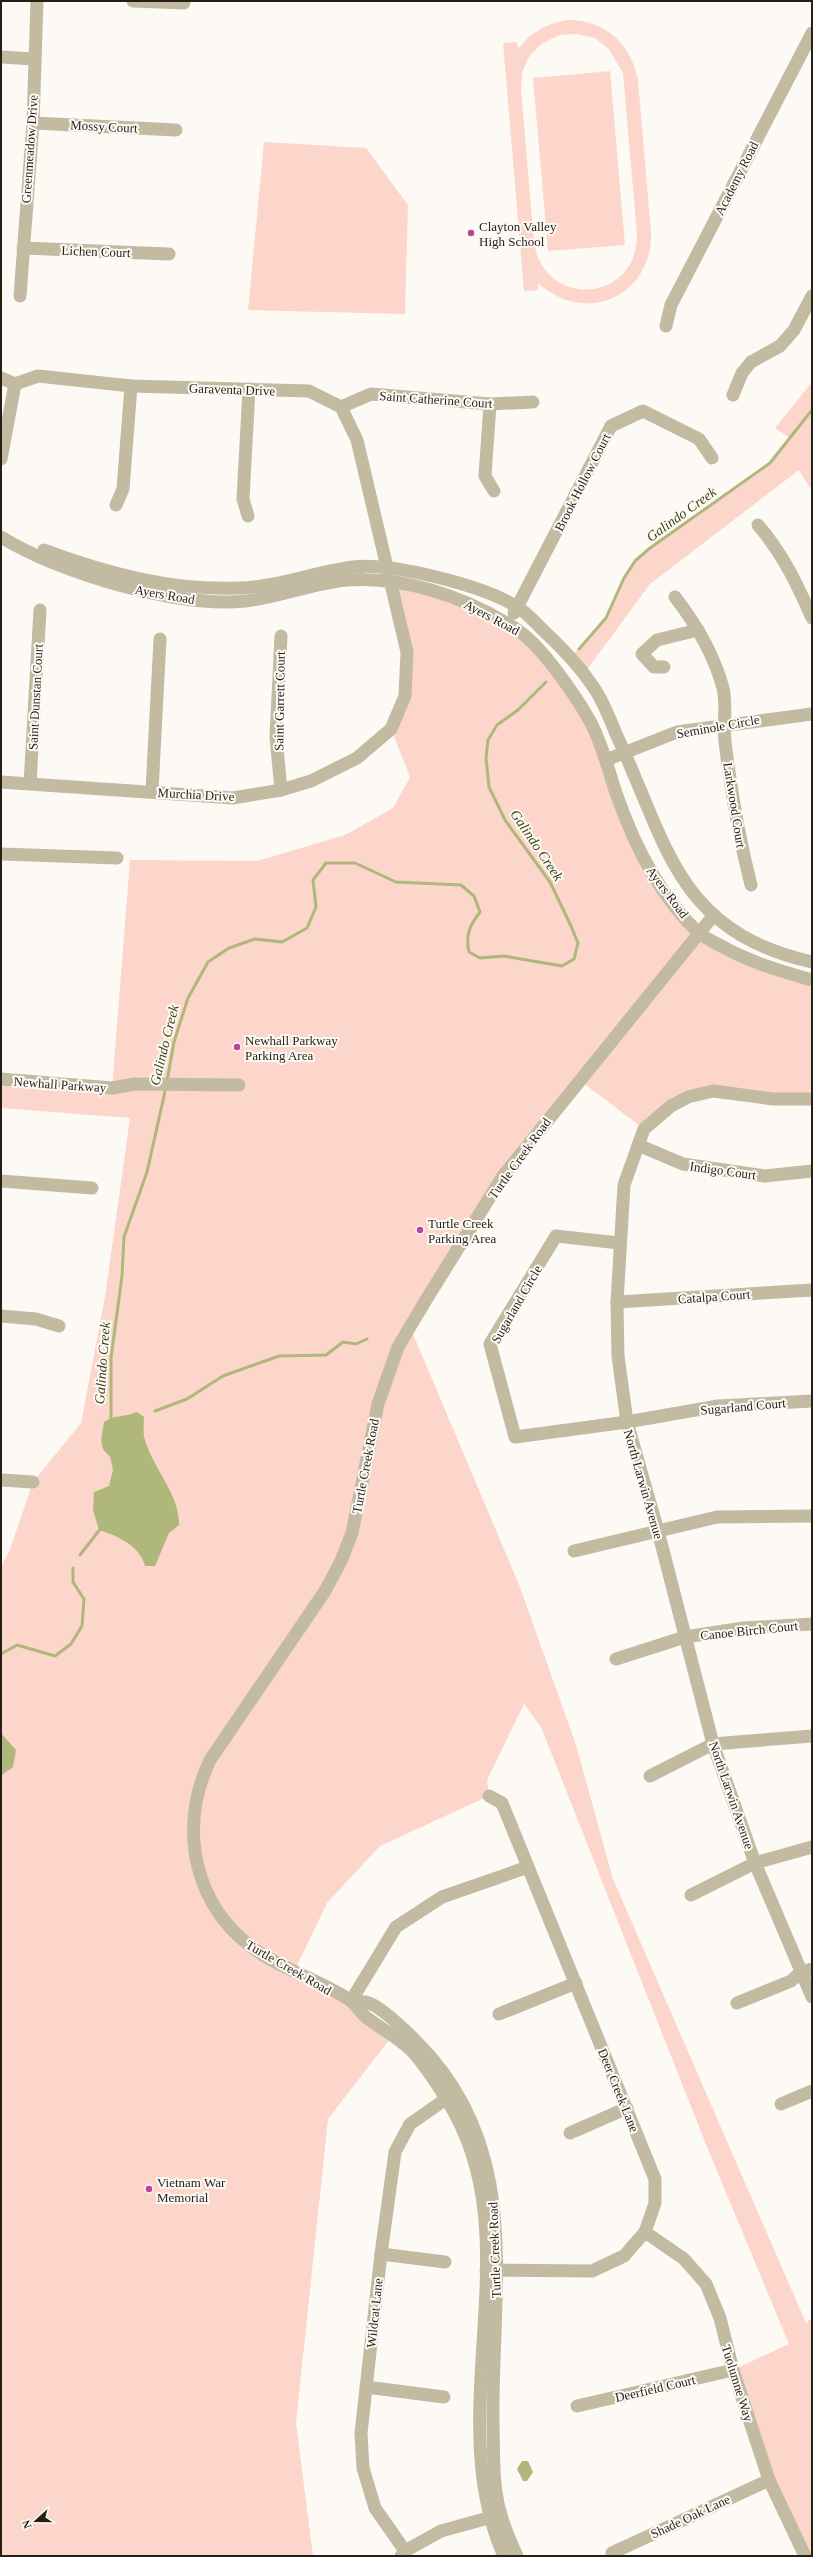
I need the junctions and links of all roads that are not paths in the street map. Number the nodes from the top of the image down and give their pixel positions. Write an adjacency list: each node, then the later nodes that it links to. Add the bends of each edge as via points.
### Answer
1 (37, 1): 6 (street, Greenmeadow Drive)
2 (133, 1): 3 (street)
3 (184, 3)
4 (812, 33): 13 (street, Academy Road, via 671,305)
5 (1, 57): 6 (street)
6 (34, 59): 7 (street, Greenmeadow Drive)
7 (33, 123): 8 (street, Mossy Court); 9 (street, Greenmeadow Drive)
8 (176, 130)
9 (23, 248): 10 (street, Lichen Court); 11 (street, Greenmeadow Drive)
10 (169, 254)
11 (20, 296)
12 (812, 296): 18 (street, via 794,330 780,346 752,362 742,373)
13 (666, 326)
14 (1, 378): 15 (street)
15 (15, 384): 16 (street, Garaventa Drive, via 38,376); 23 (street)
16 (131, 386): 17 (street, Garaventa Drive); 25 (street, via 124,489)
17 (249, 390): 21 (street, Garaventa Drive, via 310,391); 26 (street, via 243,499)
18 (732, 395)
19 (533, 402): 20 (street, Saint Catherine Court)
20 (490, 404): 21 (street, Saint Catherine Court, via 371,394); 24 (street, via 485,476)
21 (341, 407): 30 (street, via 357,440)
22 (712, 458): 33 (street, Brook Hollow Court, via 698,439 643,412 611,426)
23 (1, 460)
24 (494, 491)
25 (116, 505)
26 (248, 516)
27 (758, 526): 35 (street, via 776,546 791,570)
28 (1, 528): 30 (street, Ayers Road, via 20,541 66,558 158,583 198,588 241,588 355,566)
29 (1, 537): 31 (street, Ayers Road, via 69,570 125,587 192,599 245,601 347,580)
30 (386, 567): 31 (street); 33 (street, Ayers Road, via 475,589)
31 (391, 582): 36 (street, Ayers Road, via 471,603); 47 (street, Murchia Drive, via 407,652 405,696 391,729 357,758 311,781)
32 (675, 597): 37 (street, Larkwood Court)
33 (518, 607): 36 (street, Brook Hollow Court); 43 (street, Ayers Road, via 561,648 595,689)
34 (40, 610): 46 (street, Saint Dunstan Court)
35 (812, 618)
36 (509, 624): 44 (street, Ayers Road, via 543,652 571,689 591,722)
37 (698, 630): 40 (street, via 657,640 642,654 654,667); 42 (street, Larkwood Court, via 723,689)
38 (281, 636): 47 (street, Saint Garrett Court, via 276,737)
39 (160, 639): 48 (street)
40 (664, 667)
41 (812, 714): 42 (street, Seminole Circle)
42 (723, 724): 43 (street, Seminole Circle, via 677,732); 51 (street, Larkwood Court, via 740,842)
43 (625, 753): 44 (street, Seminole Circle); 52 (street, Ayers Road, via 662,844 684,884)
44 (606, 760): 53 (street, Ayers Road, via 632,833 648,868)
45 (1, 782): 46 (street, Murchia Drive)
46 (30, 784): 48 (street, Murchia Drive)
47 (281, 790): 48 (street, Murchia Drive, via 233,798)
48 (152, 791)
49 (1, 854): 50 (street)
50 (117, 858)
51 (751, 885)
52 (713, 916): 53 (street, Turtle Creek Road); 54 (street, Ayers Road, via 750,940 787,957)
53 (700, 933): 55 (street, Ayers Road, via 743,958); 90 (street, Turtle Creek Road, via 503,1176 398,1347 378,1404 352,1533 341,1560 324,1591 220,1745 203,1775 193,1821 193,1841 204,1884 225,1922 238,1937 261,1954)
54 (812, 962)
55 (812, 980)
56 (1, 1079): 57 (street, Newhall Parkway, via 112,1088 148,1084)
57 (239, 1085)
58 (812, 1099): 59 (street, North Larwin Avenue, via 773,1099 713,1091 688,1097 671,1106 644,1129)
59 (638, 1145): 60 (street, Indigo Court, via 683,1164 764,1176); 63 (street, North Larwin Avenue, via 624,1185)
60 (812, 1171)
61 (1, 1181): 62 (street)
62 (92, 1188)
63 (619, 1244): 65 (street, North Larwin Avenue); 70 (street, Sugarland Circle, via 556,1236 490,1344)
64 (812, 1290): 65 (street, Catalpa Court)
65 (616, 1302): 69 (street, North Larwin Avenue, via 618,1356)
66 (1, 1316): 67 (street, via 36,1319)
67 (59, 1326)
68 (812, 1401): 69 (street, Sugarland Court, via 718,1406)
69 (627, 1422): 70 (street, Sugarland Court); 74 (street, North Larwin Avenue)
70 (515, 1437)
71 (1, 1480): 72 (street)
72 (34, 1482)
73 (812, 1516): 74 (street, via 717,1517)
74 (658, 1531): 75 (street); 77 (street, North Larwin Avenue)
75 (574, 1551)
76 (812, 1624): 77 (street, Canoe Birch Court, via 743,1628)
77 (685, 1637): 78 (street, Canoe Birch Court); 80 (street, North Larwin Avenue)
78 (616, 1659)
79 (812, 1736): 80 (street)
80 (713, 1744): 81 (street); 84 (street, North Larwin Avenue)
81 (650, 1776)
82 (490, 1796): 85 (street, Deer Creek Lane, via 502,1803)
83 (812, 1847): 84 (street)
84 (755, 1863): 86 (street); 87 (street, North Larwin Avenue)
85 (528, 1866): 88 (street, Deer Creek Lane); 90 (street, via 442,1897 396,1928)
86 (691, 1895)
87 (806, 1971): 89 (street, North Larwin Avenue); 91 (street, via 791,1981)
88 (576, 1982): 92 (street); 96 (street, Deer Creek Lane)
89 (812, 1998)
90 (350, 2001): 94 (street, Turtle Creek Road, via 412,2052)
91 (737, 2003)
92 (499, 2014)
93 (812, 2091): 95 (street)
94 (451, 2095): 99 (street, Wildcat Lane, via 410,2124 395,2152); 101 (street, Turtle Creek Road, via 481,2179)
95 (781, 2104)
96 (627, 2108): 97 (street); 98 (street, Deer Creek Lane, via 655,2179 655,2203)
97 (570, 2133)
98 (645, 2232): 101 (street, Deer Creek Lane, via 624,2256 592,2271); 102 (street, Tuolumne Way, via 684,2259 706,2284 720,2318)
99 (381, 2254): 100 (street); 103 (street, Wildcat Lane)
100 (445, 2262)
101 (492, 2270): 107 (street, Turtle Creek Road, via 480,2448 484,2487)
102 (732, 2370): 105 (street, Deerfield Court); 106 (street, Tuolumne Way)
103 (366, 2387): 104 (street); 109 (street, Wildcat Lane, via 361,2433 363,2468 375,2508)
104 (444, 2397)
105 (577, 2406)
106 (769, 2480): 108 (street, Shade Oak Lane); 112 (street, Tuolumne Way)
107 (496, 2516): 109 (street, via 441,2531); 110 (street, Turtle Creek Road); 111 (street, Turtle Creek Road)
108 (612, 2553)
109 (403, 2554)
110 (504, 2556)
111 (517, 2556)
112 (805, 2556)

